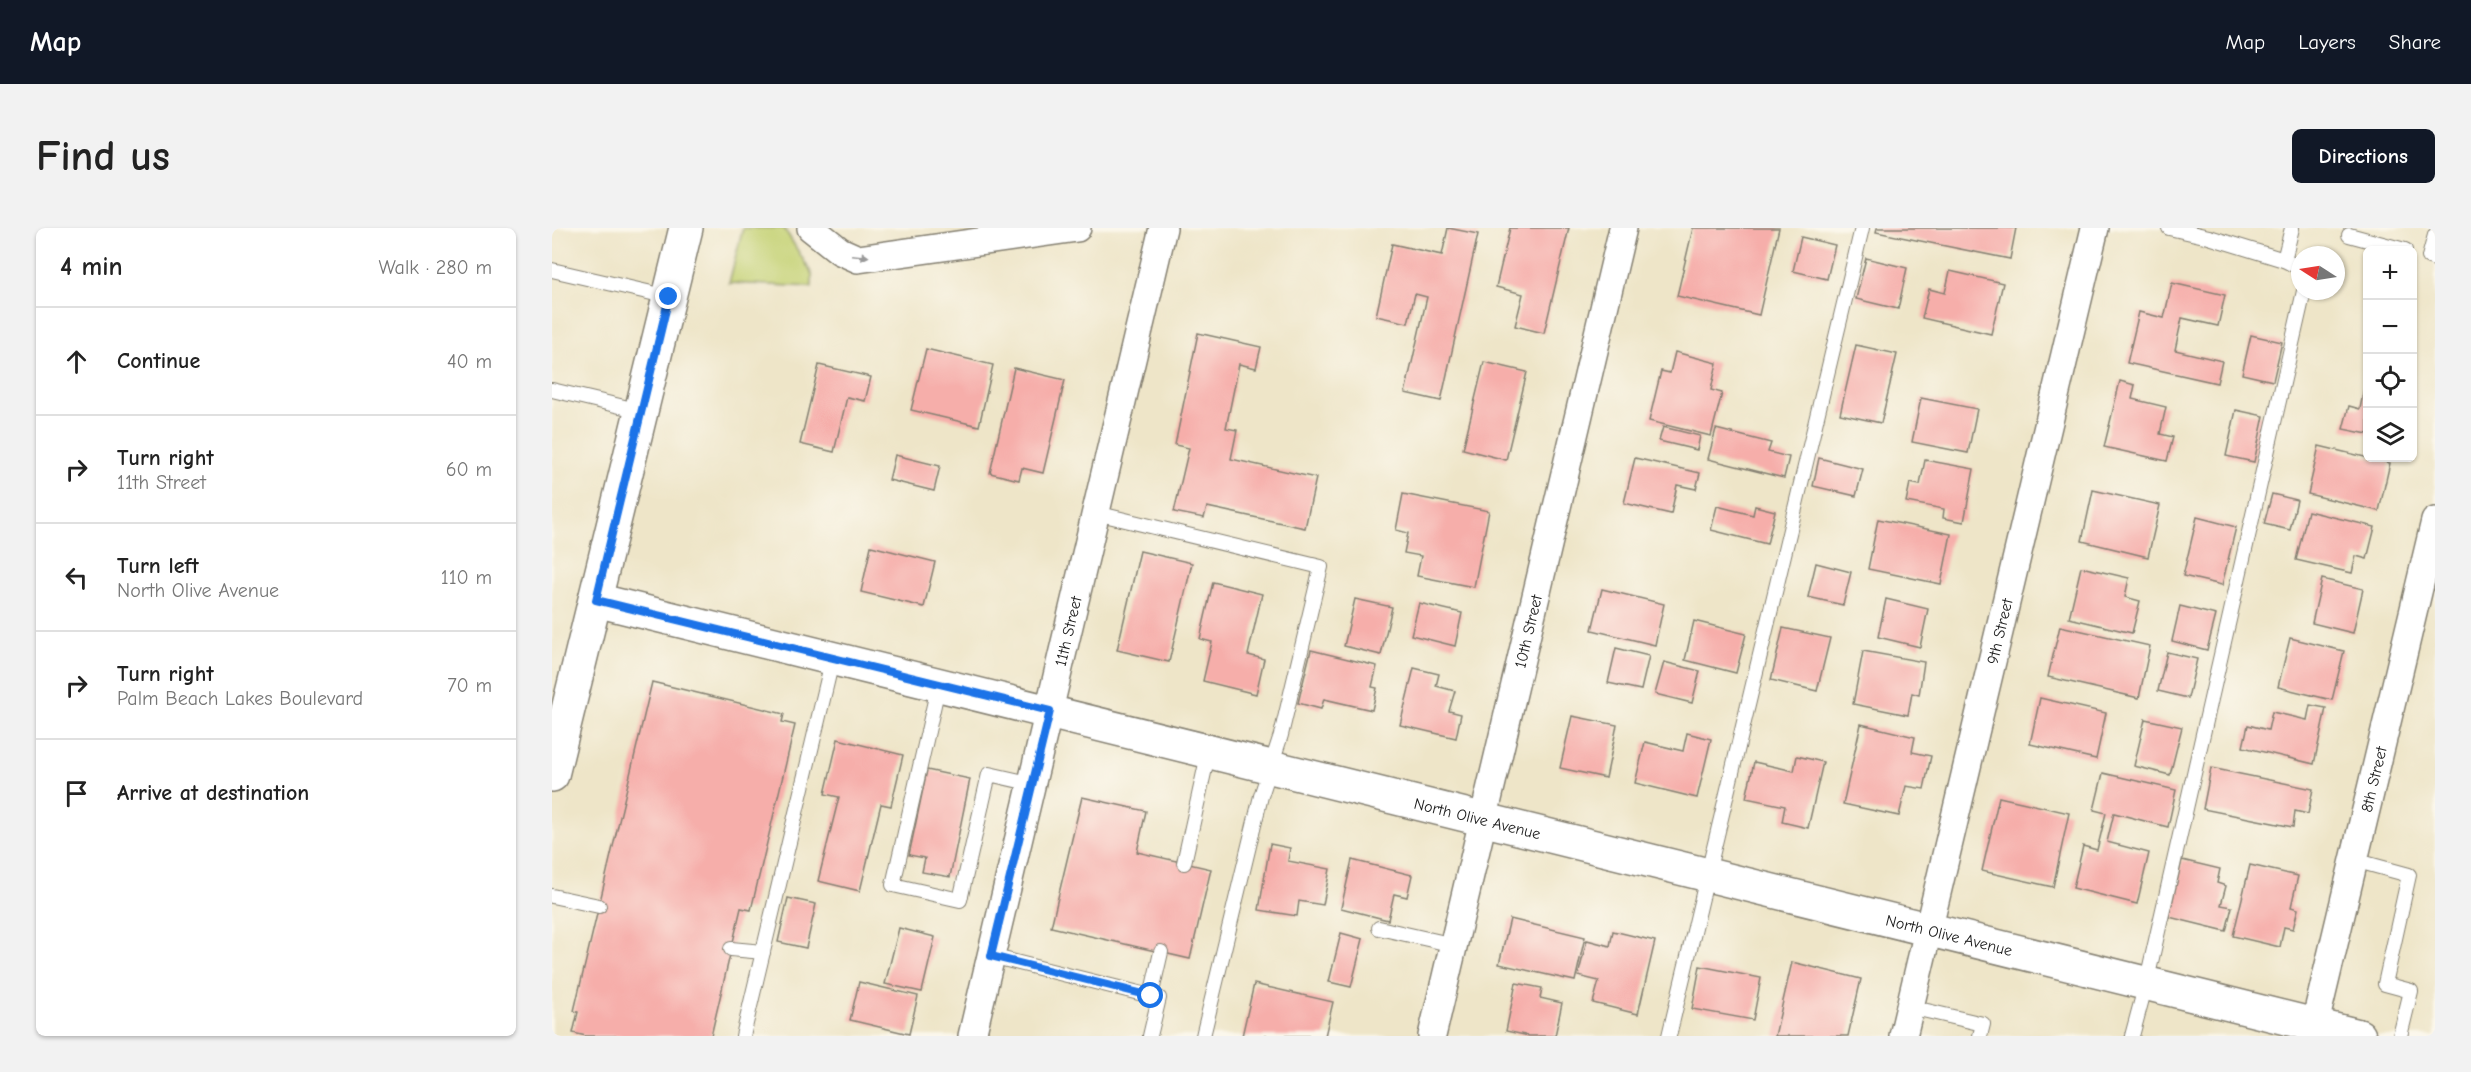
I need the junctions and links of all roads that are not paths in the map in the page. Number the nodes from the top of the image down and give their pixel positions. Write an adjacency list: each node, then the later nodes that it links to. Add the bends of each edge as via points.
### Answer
1 (686, 228): 18 (street)
2 (811, 228): 9 (street, one-way to 9, via 840,251 858,258)
3 (1164, 228): 22 (street, 11th Street)
4 (1623, 228): 32 (street, 10th Street)
5 (1862, 228): 35 (lane)
6 (2095, 228): 39 (street, 9th Street)
7 (2169, 228): 15 (lane)
8 (2292, 228): 15 (lane)
9 (1067, 229)
10 (2349, 235): 12 (lane)
11 (2435, 235): 14 (lane)
12 (2390, 246)
13 (2417, 254): 14 (lane)
14 (2432, 258)
15 (2284, 260): 16 (lane)
16 (2291, 264)
17 (552, 270): 18 (lane)
18 (669, 297): 21 (street)
19 (2302, 300): 45 (lane)
20 (552, 390): 21 (lane)
21 (641, 411): 24 (street)
22 (1096, 513): 27 (street, 11th Street); 30 (lane, via 1321,567)
23 (2435, 521): 33 (street, 8th Street)
24 (596, 600): 25 (street, North Olive Avenue); 29 (street)
25 (833, 657): 26 (street, North Olive Avenue); 42 (lane)
26 (939, 683): 27 (street, North Olive Avenue); 31 (lane, via 893,885 960,900 989,774)
27 (1050, 711): 28 (street, North Olive Avenue); 31 (street, 11th Street)
28 (1209, 750): 30 (street, North Olive Avenue); 34 (lane)
29 (554, 759)
30 (1271, 766): 32 (street, North Olive Avenue); 52 (lane)
31 (1033, 784): 44 (street, 11th Street)
32 (1483, 818): 35 (street, North Olive Avenue); 40 (street, 10th Street)
33 (2354, 860): 48 (street, 8th Street); 59 (lane, via 2409,875 2385,984 2411,991)
34 (1184, 863)
35 (1708, 874): 39 (street, North Olive Avenue); 54 (lane)
36 (552, 896): 37 (lane)
37 (599, 906)
38 (1378, 928): 40 (lane)
39 (1930, 930): 45 (street, North Olive Avenue); 47 (street, 9th Street)
40 (1454, 945): 53 (street, 10th Street)
41 (731, 949): 42 (lane)
42 (763, 952): 50 (lane)
43 (1161, 952): 46 (lane)
44 (991, 956): 46 (lane); 49 (street, 11th Street)
45 (2146, 984): 48 (street, North Olive Avenue); 57 (lane)
46 (1151, 996): 51 (lane, via 1159,998)
47 (1910, 1007): 55 (street, 9th Street); 56 (lane, via 1983,1024)
48 (2314, 1031): 58 (street, North Olive Avenue)
49 (977, 1035)
50 (743, 1036)
51 (1150, 1036)
52 (1203, 1036)
53 (1432, 1036)
54 (1669, 1036)
55 (1903, 1036)
56 (1980, 1036)
57 (2132, 1036)
58 (2359, 1036)
59 (2400, 1036)

